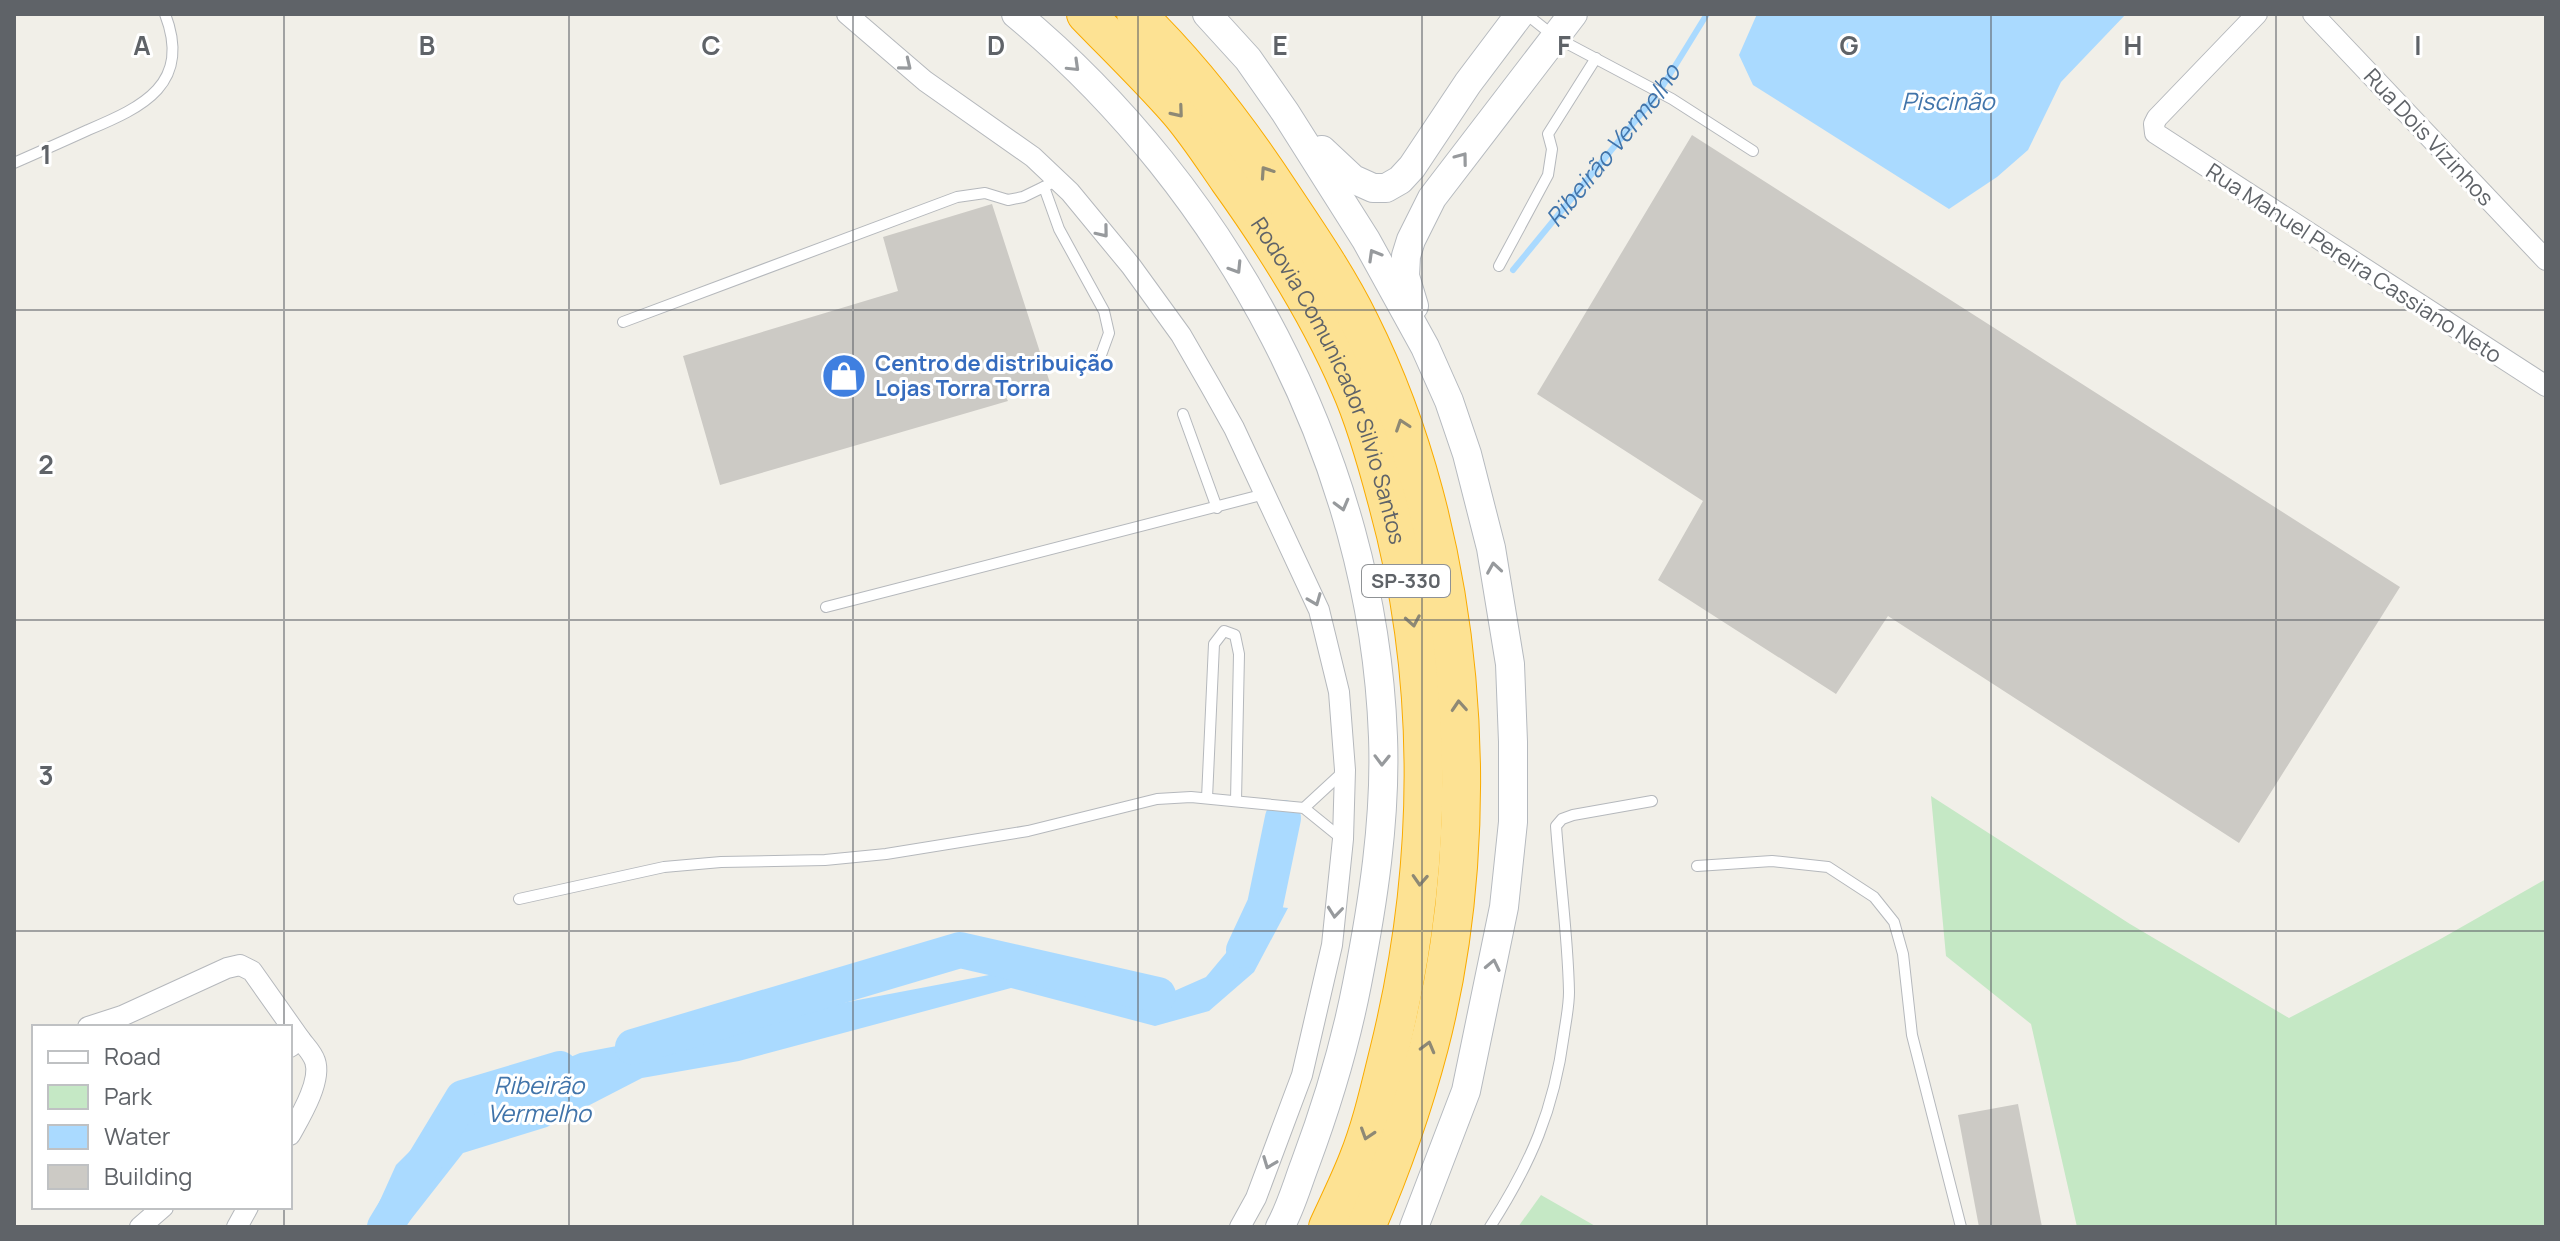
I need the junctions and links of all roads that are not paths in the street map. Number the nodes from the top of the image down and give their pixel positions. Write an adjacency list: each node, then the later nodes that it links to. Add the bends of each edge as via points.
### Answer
1 (165, 14): 16 (lane, via 173,34 173,55 152,97 128,113)
2 (847, 14): 17 (street, one-way to 17, via 925,81 1033,157)
3 (1016, 14): 45 (main road, one-way to 45, via 1080,70 1173,175 1249,290 1294,373 1331,466 1364,584 1383,736 1371,916 1346,1039 1322,1121)
4 (1086, 14): 46 (highway, Rodovia Comunicador Silvio Santos / SP-330, one-way to 46, via 1179,111 1288,270 1351,387 1401,551 1421,704 1425,796 1419,896 1404,991 1376,1104)
5 (1136, 14): 47 (highway, Rodovia Comunicador Silvio Santos / SP-330, one-way to 5, via 1429,1045 1448,951 1463,761 1457,674 1437,550 1393,399 1330,268 1249,145)
6 (1207, 14): 14 (main road, via 1248,59)
7 (1520, 14): 14 (main road, via 1412,167 1386,188 1353,179)
8 (1526, 14): 12 (lane)
9 (1573, 14): 12 (main road)
10 (2257, 14): 23 (street, Rua Manuel Pereira Cassiano Neto, via 2157,118 2153,129)
11 (2313, 14): 18 (street, Rua Dois Vizinhos)
12 (1555, 37): 13 (lane); 21 (main road, one-way to 12, via 1405,276 1411,240 1432,198)
13 (1596, 58): 15 (lane); 19 (lane, via 1548,134 1548,175)
14 (1285, 112): 21 (main road, one-way to 14, via 1366,240)
15 (1753, 151)
16 (14, 163)
17 (1051, 184): 20 (lane, via 1008,200 985,193 957,197); 22 (lane, via 1059,229 1104,311 1109,333); 25 (street, one-way to 25, via 1131,266 1181,335)
18 (2546, 260)
19 (1499, 266)
20 (623, 322)
21 (1425, 347): 48 (main road, one-way to 21, via 1466,1091 1504,907 1513,822 1510,664 1491,548 1467,454)
22 (1101, 355)
23 (2546, 386)
24 (1183, 414): 26 (lane)
25 (1265, 494): 26 (lane); 28 (street, one-way to 28, via 1319,610 1339,692)
26 (1217, 508): 27 (lane)
27 (826, 607)
28 (1345, 770): 32 (lane); 33 (street)
29 (1207, 798): 30 (lane); 30 (lane, via 1214,644 1224,631 1235,635 1239,654); 35 (lane, via 1157,799 1028,831 886,854 664,867)
30 (1236, 801): 32 (lane)
31 (1652, 801): 49 (lane, via 1573,815 1556,826 1569,994 1560,1067 1535,1147)
32 (1304, 808): 33 (lane)
33 (1343, 839): 44 (street, one-way to 44, via 1332,945 1302,1075)
34 (1697, 866): 50 (lane, via 1772,861 1828,867 1874,897 1894,922 1912,1035)
35 (519, 899)
36 (94, 1025): 37 (street, via 240,965 252,971)
37 (284, 1025)
38 (295, 1043): 39 (street, via 316,1063 317,1074)
39 (292, 1131)
40 (161, 1209): 42 (street)
41 (247, 1209): 43 (street)
42 (140, 1227)
43 (237, 1227)
44 (1240, 1227)
45 (1280, 1227)
46 (1328, 1227)
47 (1366, 1227)
48 (1414, 1227)
49 (1490, 1227)
50 (1961, 1227)

